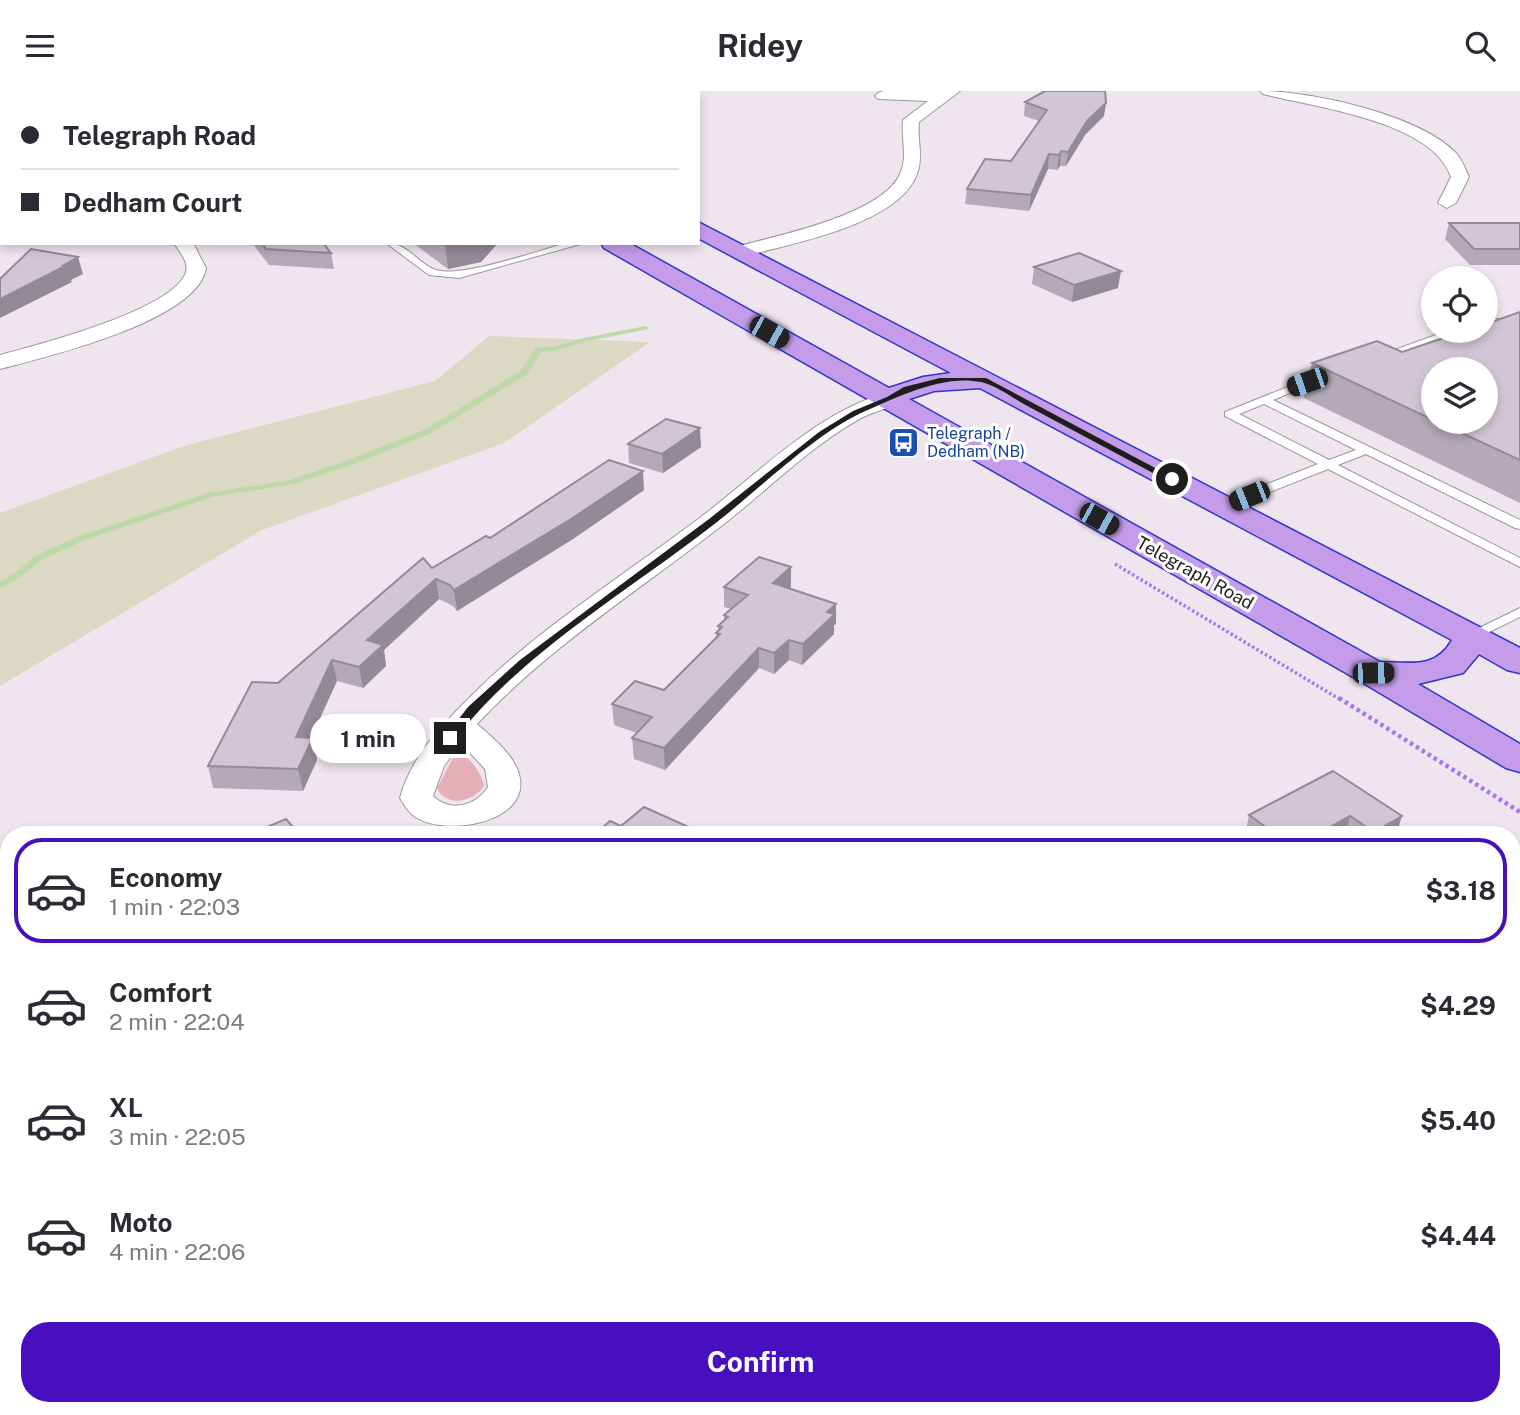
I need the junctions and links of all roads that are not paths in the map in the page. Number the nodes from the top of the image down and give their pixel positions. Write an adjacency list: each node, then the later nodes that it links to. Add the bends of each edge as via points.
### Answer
1 (1268, 91): 5 (street, via 1366,116 1429,141 1448,155 1460,177)
2 (879, 93): 3 (street); 4 (street)
3 (947, 94): 4 (street)
4 (911, 120): 11 (street, via 909,177 887,199 828,227)
5 (1447, 203)
6 (700, 230): 11 (highway)
7 (185, 245): 16 (street, via 196,273 194,281 174,298 109,330)
8 (394, 245): 9 (lane, via 432,273 459,275)
9 (572, 245)
10 (616, 245): 19 (highway, Telegraph Road)
11 (741, 251): 18 (highway)
12 (1498, 322): 13 (lane)
13 (1520, 329)
14 (1422, 343): 15 (lane)
15 (1370, 361)
16 (0, 362)
17 (1332, 373): 20 (lane, via 1282,390)
18 (983, 380): 19 (highway, via 922,384); 23 (highway)
19 (890, 399): 29 (highway, Telegraph Road); 30 (street, via 856,412 822,434 523,663 472,709)
20 (1266, 401): 21 (lane); 22 (lane, via 1229,414)
21 (1366, 450): 22 (lane); 24 (lane)
22 (1326, 464): 23 (lane); 25 (lane)
23 (1223, 506): 27 (highway)
24 (1520, 525)
25 (1520, 563)
26 (1520, 612): 27 (lane)
27 (1472, 635): 28 (highway); 29 (highway, via 1448,667)
28 (1520, 662)
29 (1373, 673): 31 (highway, Telegraph Road)
30 (461, 726)
31 (1520, 760)

